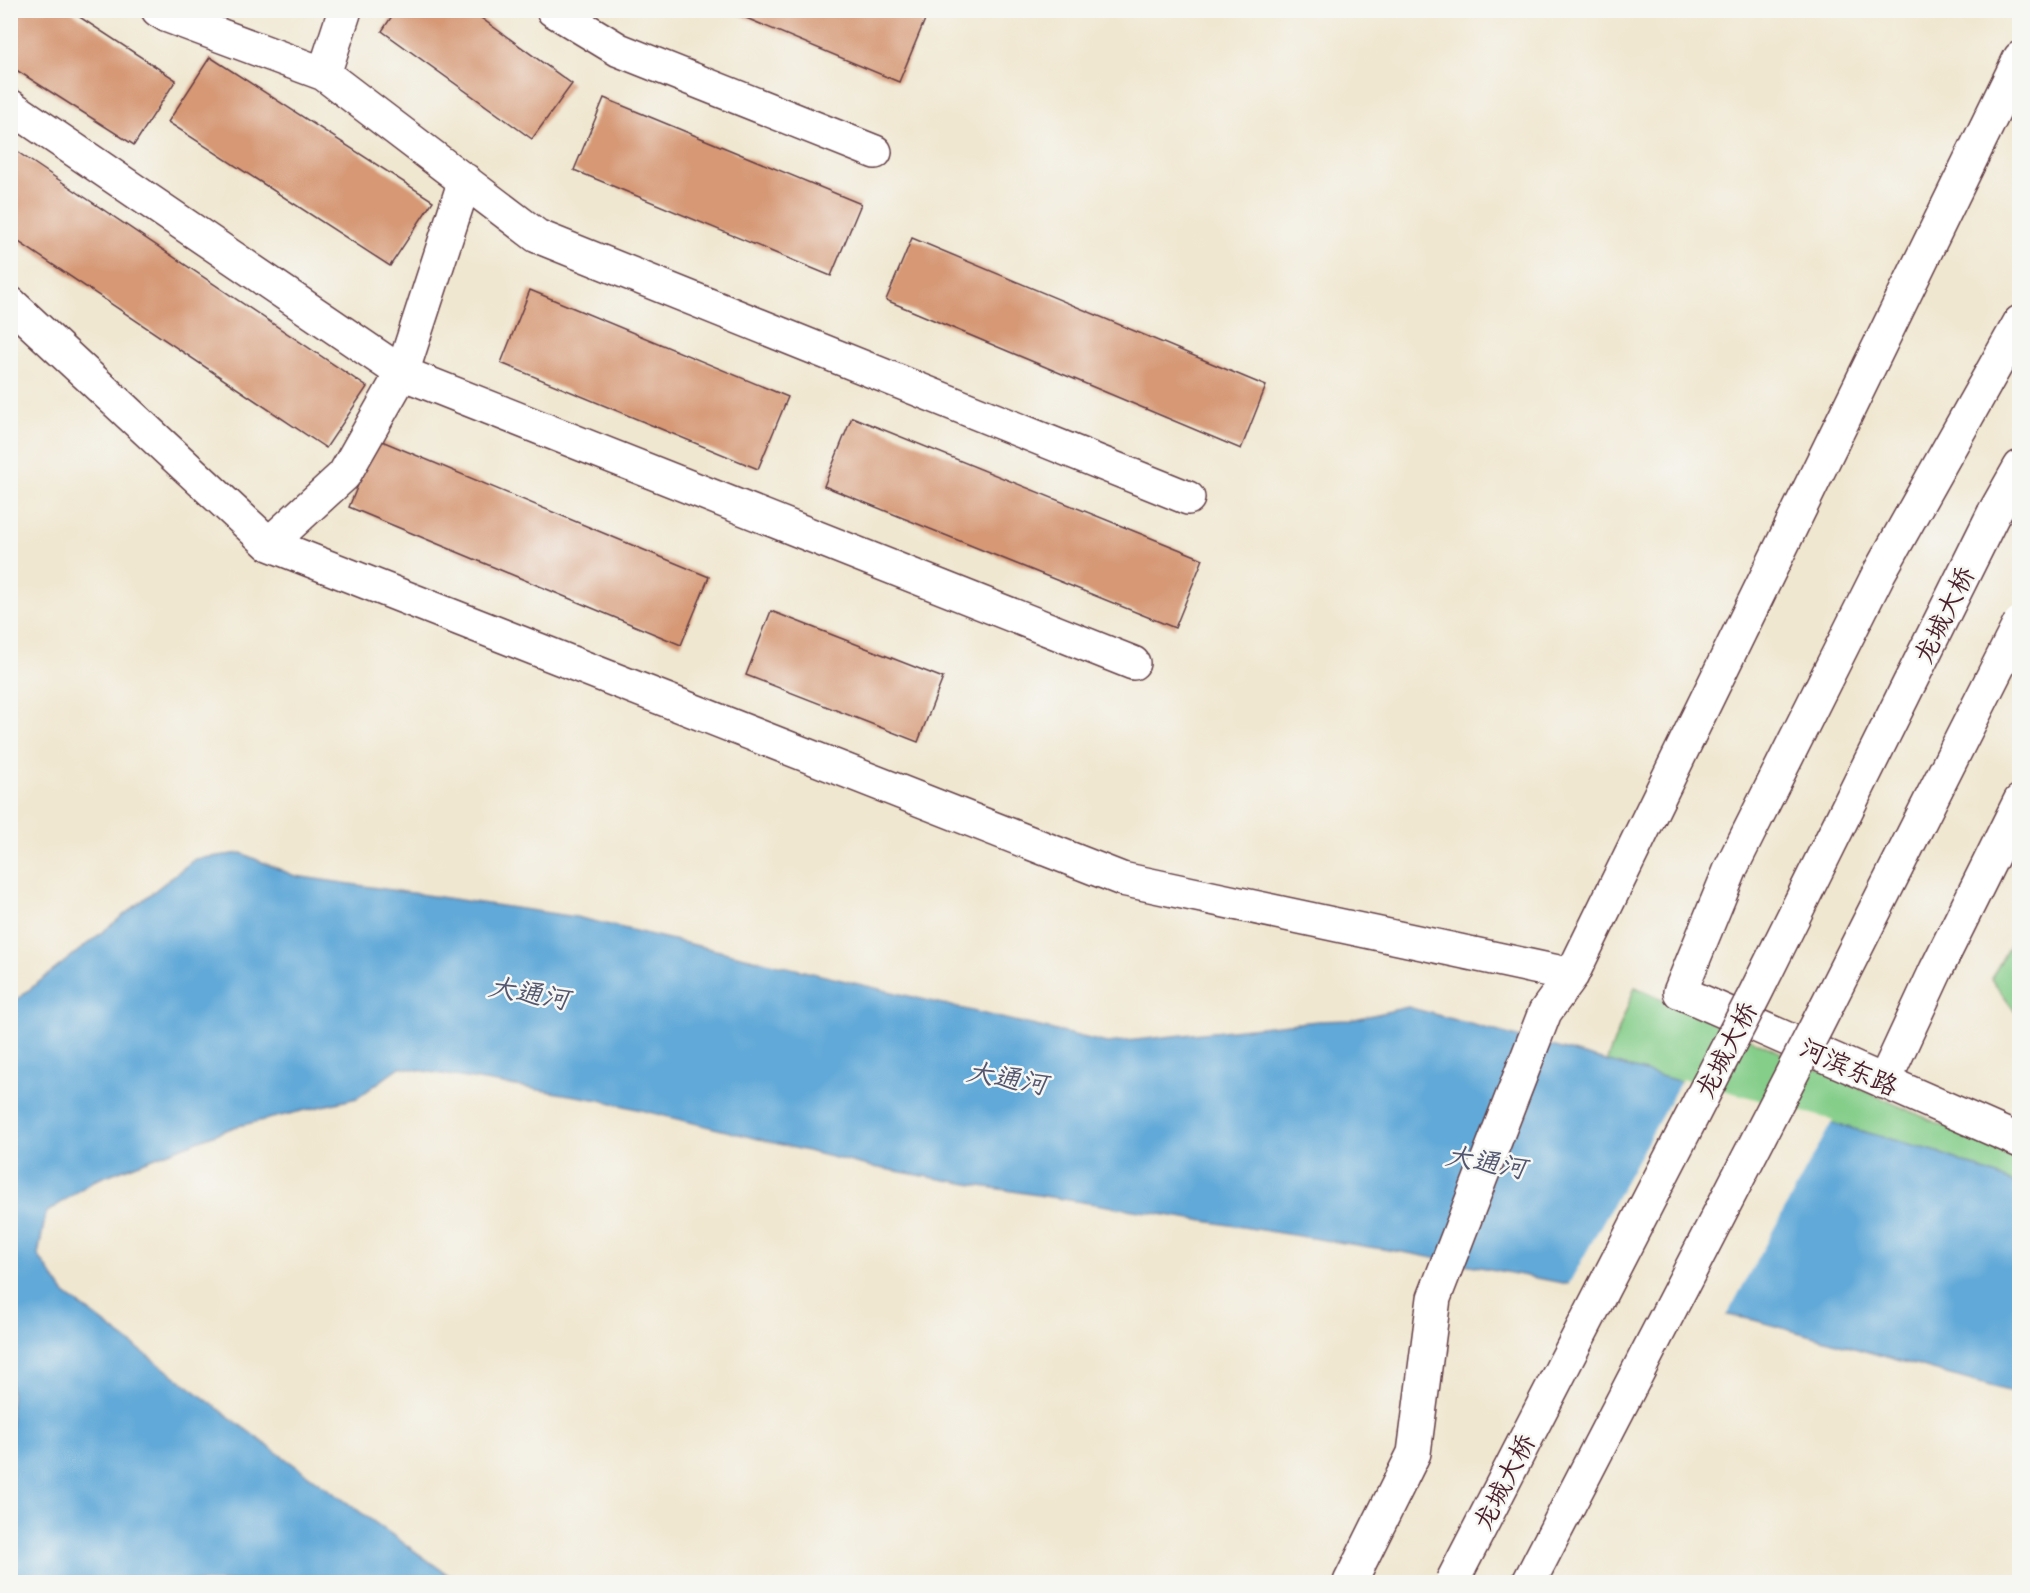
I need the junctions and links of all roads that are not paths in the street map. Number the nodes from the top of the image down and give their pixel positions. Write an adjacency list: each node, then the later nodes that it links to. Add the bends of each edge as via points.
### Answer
1 (158, 10): 5 (main road)
2 (345, 10): 5 (main road)
3 (553, 10): 7 (main road, via 619,50)
4 (2019, 58): 18 (main road)
5 (324, 74): 8 (main road)
6 (10, 106): 11 (main road)
7 (875, 152)
8 (465, 180): 11 (main road); 13 (main road, via 537,236)
9 (10, 303): 14 (main road)
10 (2019, 322): 19 (main road, 河滨东路, via 1879,573 1731,868 1680,992)
11 (402, 373): 14 (main road, via 344,475); 16 (main road)
12 (2019, 467): 23 (main road, 龙城大桥, bridge, via 1755,994)
13 (1188, 498)
14 (269, 544): 18 (main road, via 1122,879)
15 (2019, 623): 24 (main road, bridge, via 1816,1027)
16 (1133, 663)
17 (2019, 801): 19 (main road)
18 (1572, 975): 22 (main road, via 1545,1012 1434,1298 1413,1453)
19 (1887, 1075): 20 (main road, 河滨东路); 21 (main road, 河滨东路)
20 (2019, 1118)
21 (2019, 1141)
22 (1350, 1582)
23 (1452, 1582)
24 (1528, 1582)

